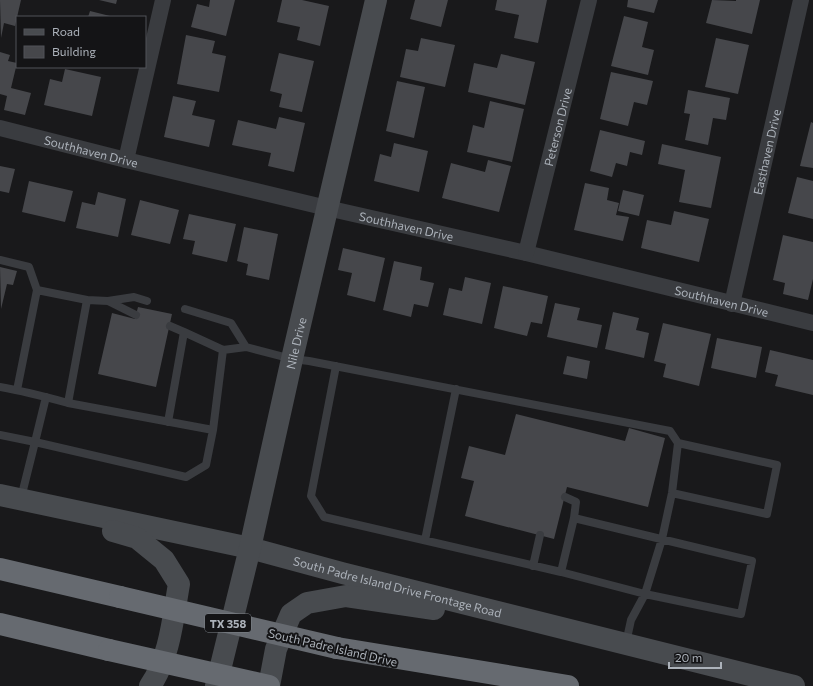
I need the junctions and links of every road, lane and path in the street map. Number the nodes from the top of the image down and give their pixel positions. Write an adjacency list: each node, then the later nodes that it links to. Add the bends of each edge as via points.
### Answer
1 (163, 0): 6 (street)
2 (376, 0): 7 (main road, Nile Drive)
3 (589, 0): 8 (street, Peterson Drive)
4 (801, 0): 14 (street, Easthaven Drive)
5 (0, 128): 6 (street, Southhaven Drive)
6 (126, 160): 7 (street, Southhaven Drive)
7 (327, 208): 8 (street, Southhaven Drive); 22 (main road, Nile Drive)
8 (526, 253): 14 (street, Southhaven Drive)
9 (0, 260): 10 (lane, via 29,267)
10 (37, 290): 11 (lane); 26 (lane)
11 (87, 300): 12 (lane); 28 (lane)
12 (108, 301): 13 (lane, via 134,297); 16 (lane)
13 (147, 301)
14 (732, 304): 17 (street, Southhaven Drive)
15 (185, 309): 20 (lane, via 231,323)
16 (136, 314)
17 (813, 324)
18 (170, 326): 19 (lane)
19 (184, 332): 21 (lane); 29 (lane)
20 (246, 347): 21 (lane); 22 (lane)
21 (223, 350): 30 (lane)
22 (292, 359): 23 (lane); 42 (main road, Nile Drive)
23 (336, 366): 25 (lane); 41 (lane, via 311,496 324,517)
24 (0, 387): 26 (lane)
25 (456, 389): 33 (lane, via 670,431); 41 (lane)
26 (17, 390): 27 (lane)
27 (46, 397): 28 (lane); 32 (lane)
28 (68, 403): 29 (lane)
29 (168, 422): 30 (lane)
30 (213, 430): 32 (lane, via 206,465 186,477)
31 (0, 435): 32 (lane)
32 (35, 442): 37 (lane)
33 (678, 443): 34 (lane); 34 (lane, via 777,465 767,514)
34 (672, 493): 40 (lane)
35 (0, 495): 37 (main road, South Padre Island Drive Frontage Road)
36 (564, 497): 38 (lane, via 576,502)
37 (23, 500): 42 (main road, South Padre Island Drive Frontage Road); 51 (main road, via 73,519 137,538 164,560 179,584 170,636 158,674)
38 (574, 518): 40 (lane); 45 (lane)
39 (540, 535): 43 (lane)
40 (662, 539): 46 (lane); 46 (lane, via 752,561 741,614)
41 (425, 540): 43 (lane)
42 (250, 548): 48 (main road, South Padre Island Drive Frontage Road); 52 (main road, Nile Drive)
43 (533, 566): 45 (lane)
44 (0, 569): 50 (highway, South Padre Island Drive / TX 358, bridge)
45 (562, 572): 46 (lane)
46 (645, 594): 49 (lane, via 631,620)
47 (0, 624): 53 (highway, bridge)
48 (570, 629): 49 (main road, South Padre Island Drive Frontage Road); 53 (main road, via 346,596 307,603 291,614 276,649)
49 (626, 644): 56 (main road, South Padre Island Drive Frontage Road)
50 (337, 648): 54 (highway, South Padre Island Drive / TX 358); 55 (highway)
51 (150, 686)
52 (216, 686)
53 (269, 686)
54 (502, 686)
55 (568, 686)
56 (794, 686)

